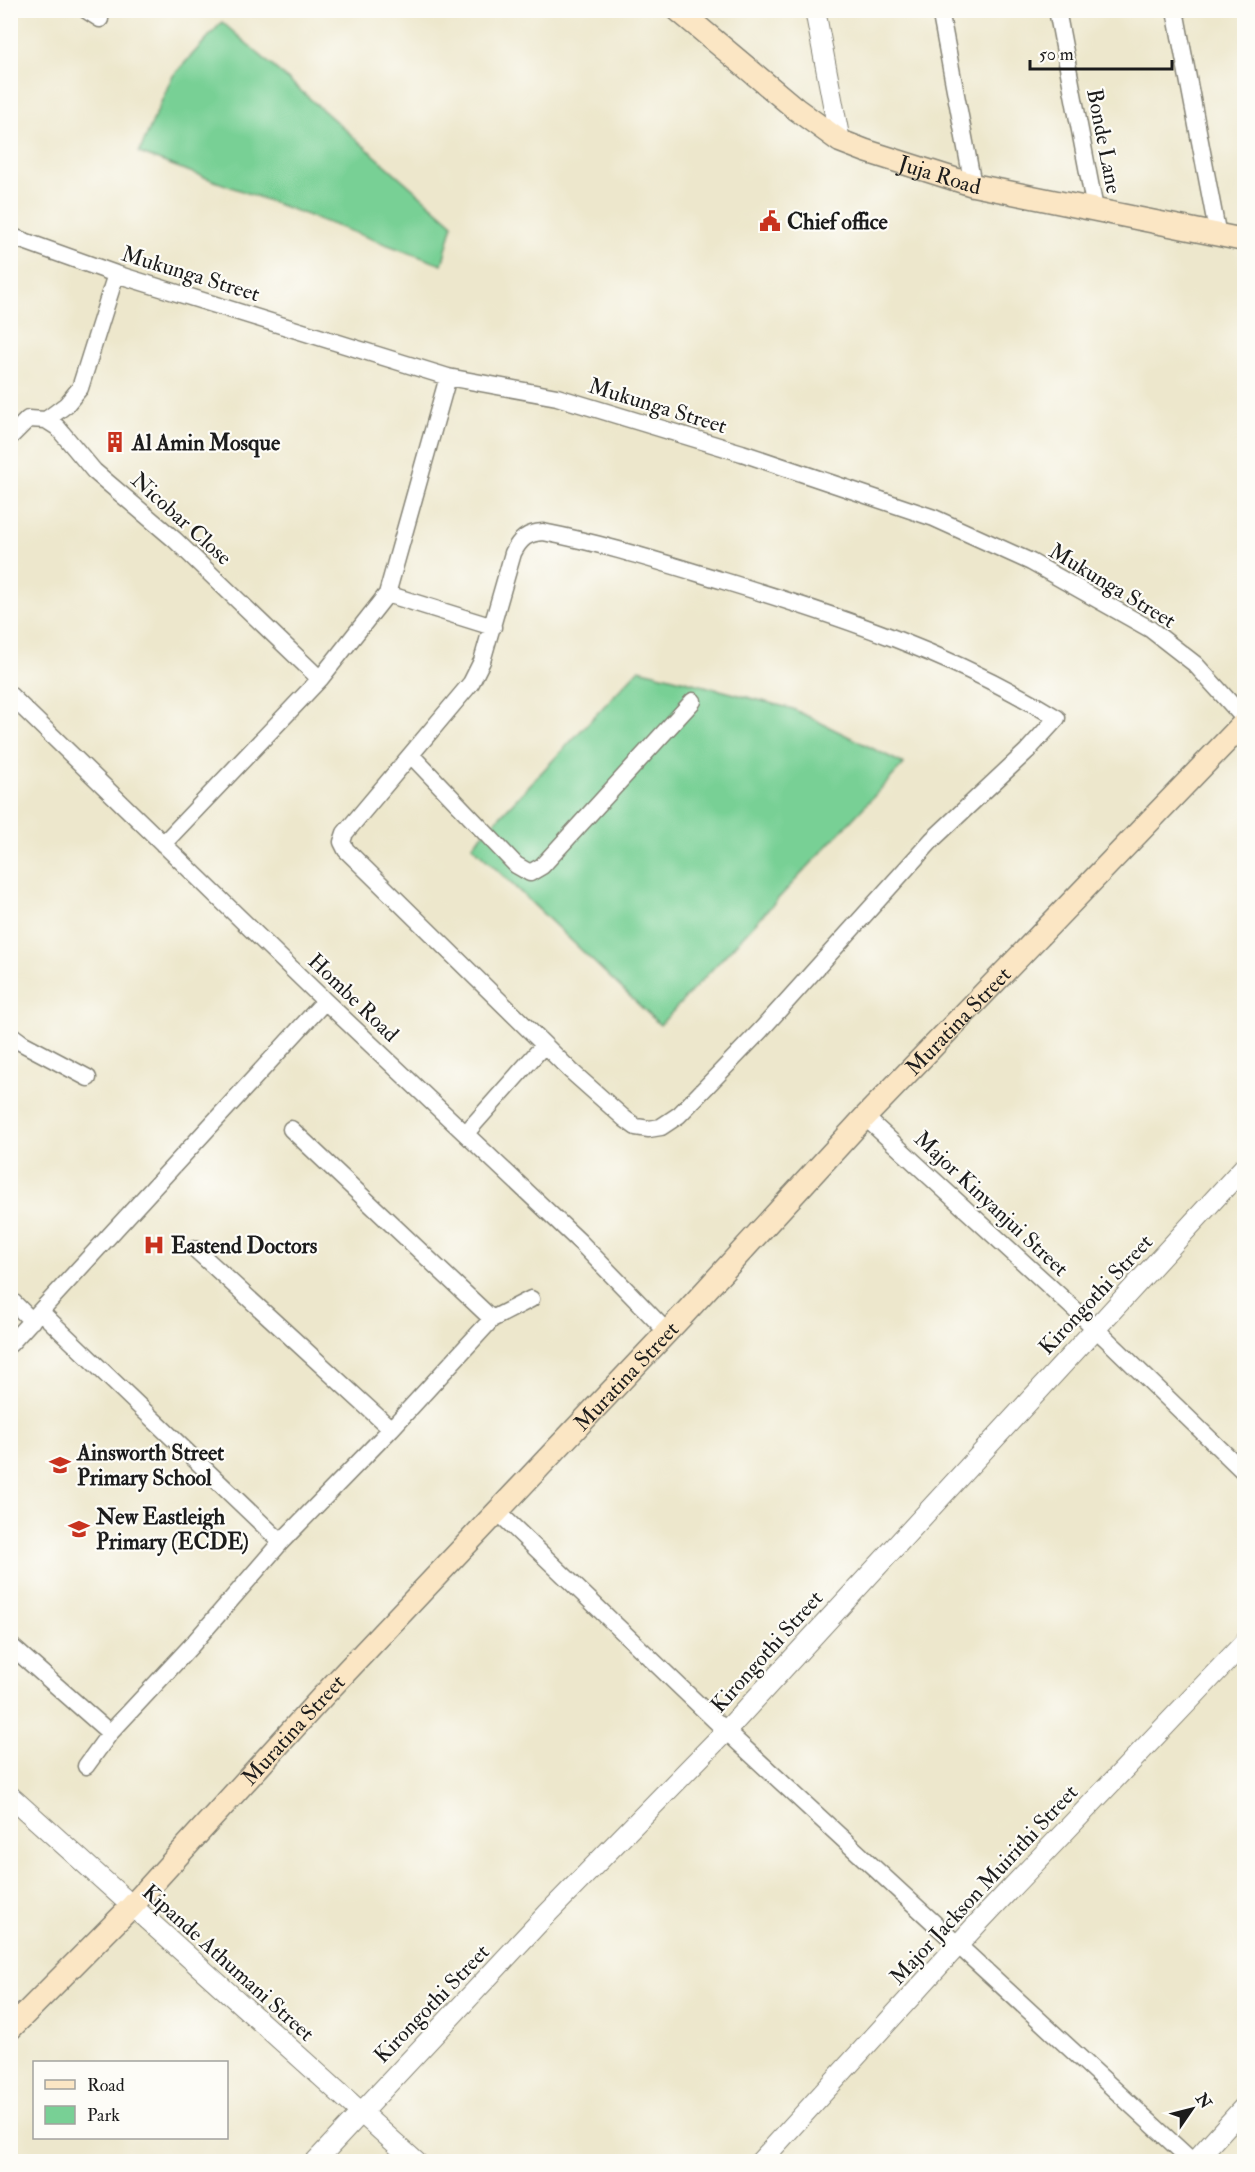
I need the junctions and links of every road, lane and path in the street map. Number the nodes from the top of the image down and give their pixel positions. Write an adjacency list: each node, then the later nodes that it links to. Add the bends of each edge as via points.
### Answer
1 (678, 10): 6 (main road, Juja Road, via 750,73)
2 (816, 10): 6 (street)
3 (940, 10): 7 (street)
4 (1058, 10): 8 (street, Bonde Lane)
5 (1175, 10): 10 (street)
6 (840, 141): 7 (main road, Juja Road)
7 (973, 184): 8 (main road, Juja Road)
8 (1095, 209): 10 (main road, Juja Road)
9 (10, 236): 12 (street, Mukunga Street)
10 (1218, 236): 11 (main road, Juja Road)
11 (1245, 240)
12 (116, 274): 13 (street, Mukunga Street); 14 (street, via 80,388)
13 (448, 377): 16 (street); 21 (street, Mukunga Street, via 557,398 742,453 934,518 1031,562 1150,629 1195,664)
14 (46, 420): 15 (street, via 28,419); 18 (street, Nicobar Close, via 72,443 94,471 175,540)
15 (10, 436)
16 (387, 594): 17 (street); 18 (street)
17 (493, 627): 23 (street, via 471,683); 27 (street, via 517,545 531,533 543,532 620,550 842,617 1000,684 1057,718 932,840 760,1031 670,1123 649,1129 636,1127)
18 (320, 679): 24 (street)
19 (10, 695): 24 (street, Hombe Road)
20 (693, 701): 23 (street, via 542,866 530,873 516,865)
21 (1245, 718)
22 (1245, 723): 29 (main road, Muratina Street)
23 (411, 756): 27 (street, via 345,832 342,842)
24 (163, 844): 25 (street, Hombe Road)
25 (326, 1001): 31 (street, Hombe Road); 36 (street)
26 (10, 1034): 28 (street)
27 (544, 1045): 31 (street)
28 (88, 1078)
29 (865, 1117): 38 (street, Major Kinyanjui Street); 39 (main road, Muratina Street)
30 (291, 1129): 37 (street)
31 (466, 1133): 39 (street, Hombe Road, via 620,1281)
32 (1245, 1167): 38 (street, Kirongothi Street)
33 (195, 1249): 41 (street)
34 (10, 1299): 36 (street)
35 (531, 1299): 37 (street)
36 (37, 1317): 40 (street); 44 (street)
37 (492, 1319): 41 (street)
38 (1096, 1329): 42 (street, Major Kinyanjui Street); 47 (street, Kirongothi Street)
39 (667, 1332): 43 (main road, Muratina Street)
40 (10, 1344)
41 (391, 1429): 44 (street)
42 (1245, 1472)
43 (497, 1511): 47 (street); 51 (main road, Muratina Street)
44 (281, 1542): 48 (street)
45 (1245, 1644): 52 (street, Major Jackson Muirithi Street)
46 (10, 1645): 48 (street)
47 (726, 1731): 52 (street); 55 (street, Kirongothi Street)
48 (110, 1733): 49 (street)
49 (86, 1766)
50 (10, 1796): 51 (street, Kipande Athumani Street)
51 (132, 1906): 53 (main road, Muratina Street); 55 (street, Kipande Athumani Street)
52 (958, 1944): 58 (street, Major Jackson Muirithi Street); 59 (street)
53 (10, 2029)
54 (1245, 2107): 59 (street)
55 (360, 2113): 56 (street, Kirongothi Street); 57 (street, Kipande Athumani Street)
56 (315, 2162)
57 (416, 2162)
58 (760, 2162)
59 (1193, 2162)

